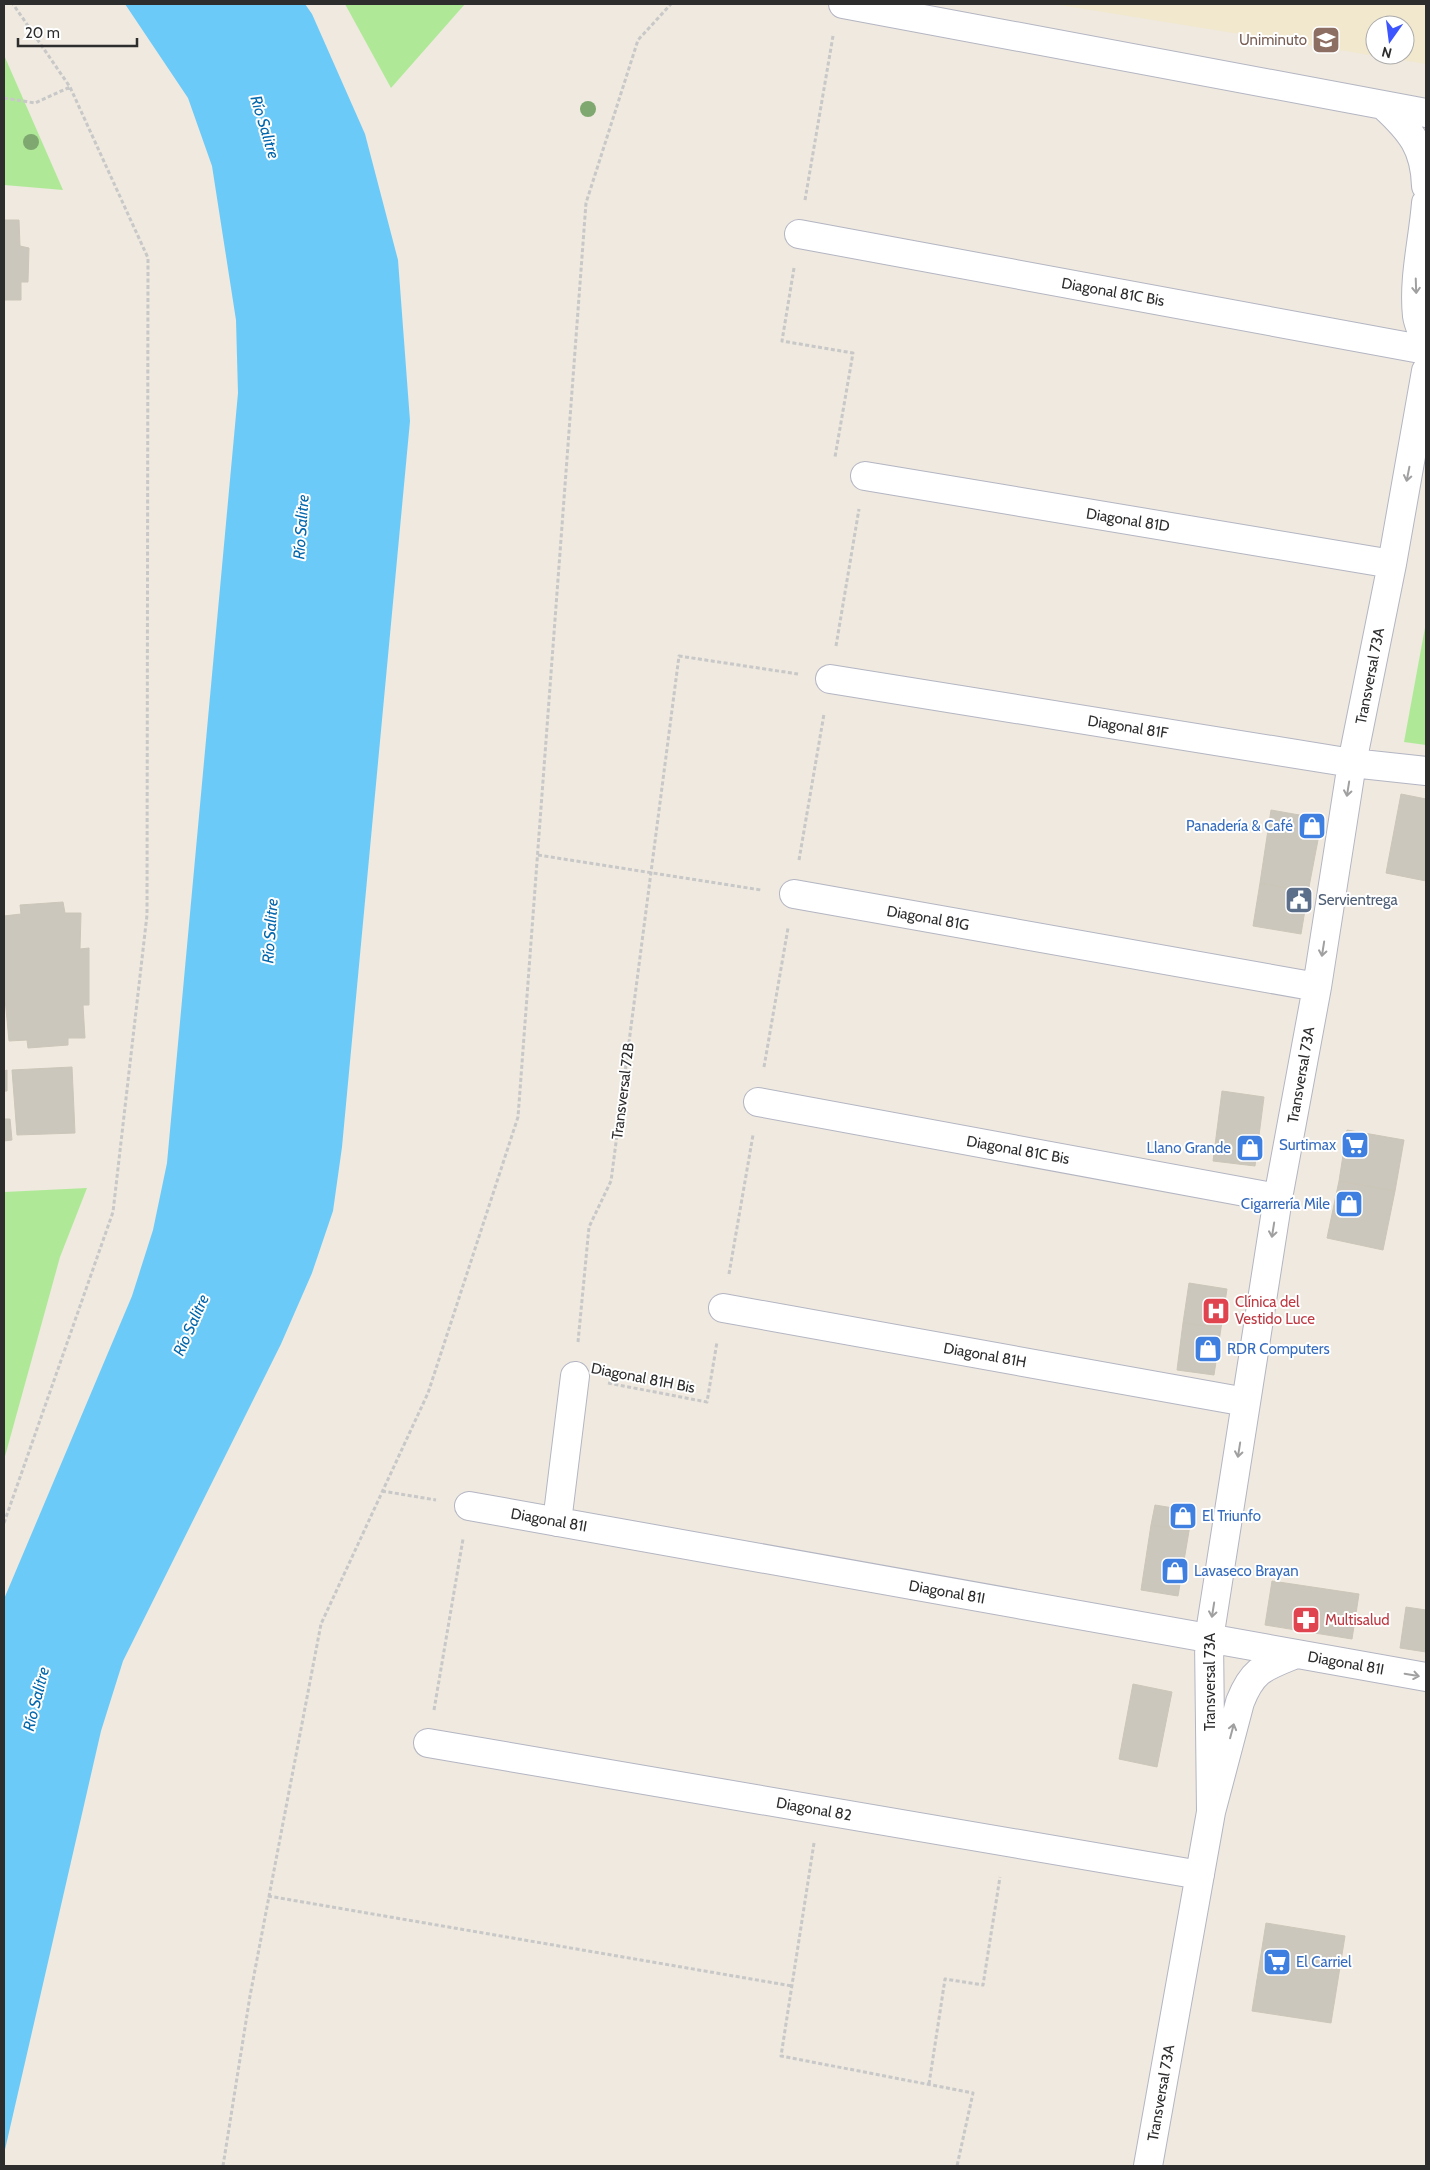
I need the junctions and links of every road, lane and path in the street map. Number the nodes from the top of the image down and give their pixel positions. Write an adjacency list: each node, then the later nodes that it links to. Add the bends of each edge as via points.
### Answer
1 (13, 4): 4 (path)
2 (671, 4): 19 (path, via 638,40 586,203)
3 (843, 4): 6 (street)
4 (70, 87): 5 (path, via 35,103); 32 (path, via 148,258 147,915 114,1212)
5 (4, 98)
6 (1384, 106): 7 (street); 8 (street, via 1406,126 1418,147 1426,169)
7 (1426, 114)
8 (1426, 186)
9 (1426, 203): 11 (street, one-way to 11, via 1416,278 1417,318)
10 (799, 234): 12 (street, Diagonal 81C Bis)
11 (1426, 342)
12 (1426, 350)
13 (1426, 371): 15 (street, Transversal 73A, one-way to 15)
14 (864, 476): 15 (street, Diagonal 81D)
15 (1392, 564): 17 (street, Transversal 73A)
16 (830, 679): 17 (street, Diagonal 81F); 20 (path, Transversal 72B, via 679,656)
17 (1352, 762): 18 (street, Diagonal 81F); 22 (street, Transversal 73A, one-way to 22)
18 (1426, 771)
19 (538, 855): 20 (path); 29 (path, via 518,1117 428,1393)
20 (651, 873): 21 (path); 26 (path, Transversal 72B, via 611,1181 589,1227)
21 (794, 894): 22 (street, Diagonal 81G)
22 (1317, 987): 24 (street, Transversal 73A)
23 (758, 1102): 24 (street, Diagonal 81C Bis)
24 (1278, 1198): 28 (street, Transversal 73A, one-way to 28)
25 (723, 1308): 28 (street, Diagonal 81H)
26 (574, 1376): 27 (path, Diagonal 81H Bis); 31 (street)
27 (707, 1402)
28 (1246, 1402): 33 (street, Transversal 73A, one-way to 33)
29 (382, 1491): 30 (path); 41 (path, via 321,1624)
30 (468, 1506): 31 (street, Diagonal 81I); 36 (path)
31 (557, 1522): 33 (street, Diagonal 81I)
32 (4, 1523)
33 (1209, 1639): 34 (street, Diagonal 81I); 38 (street, Transversal 73A)
34 (1296, 1654): 35 (street, Diagonal 81I, one-way to 35); 38 (street, Transversal 73A, one-way to 34, via 1246,1686 1261,1668)
35 (1426, 1677)
36 (428, 1743): 37 (street, Diagonal 82)
37 (819, 1810): 39 (street, Diagonal 82); 42 (path)
38 (1211, 1812): 40 (street, Transversal 73A)
39 (1005, 1842): 40 (street, Diagonal 82); 43 (path, via 983,1985 945,1979)
40 (1200, 1875): 46 (street, Transversal 73A)
41 (268, 1896): 42 (path); 44 (path)
42 (792, 1986): 43 (path, via 781,2056)
43 (929, 2084): 45 (path, via 973,2093)
44 (223, 2166)
45 (957, 2166)
46 (1148, 2166)

